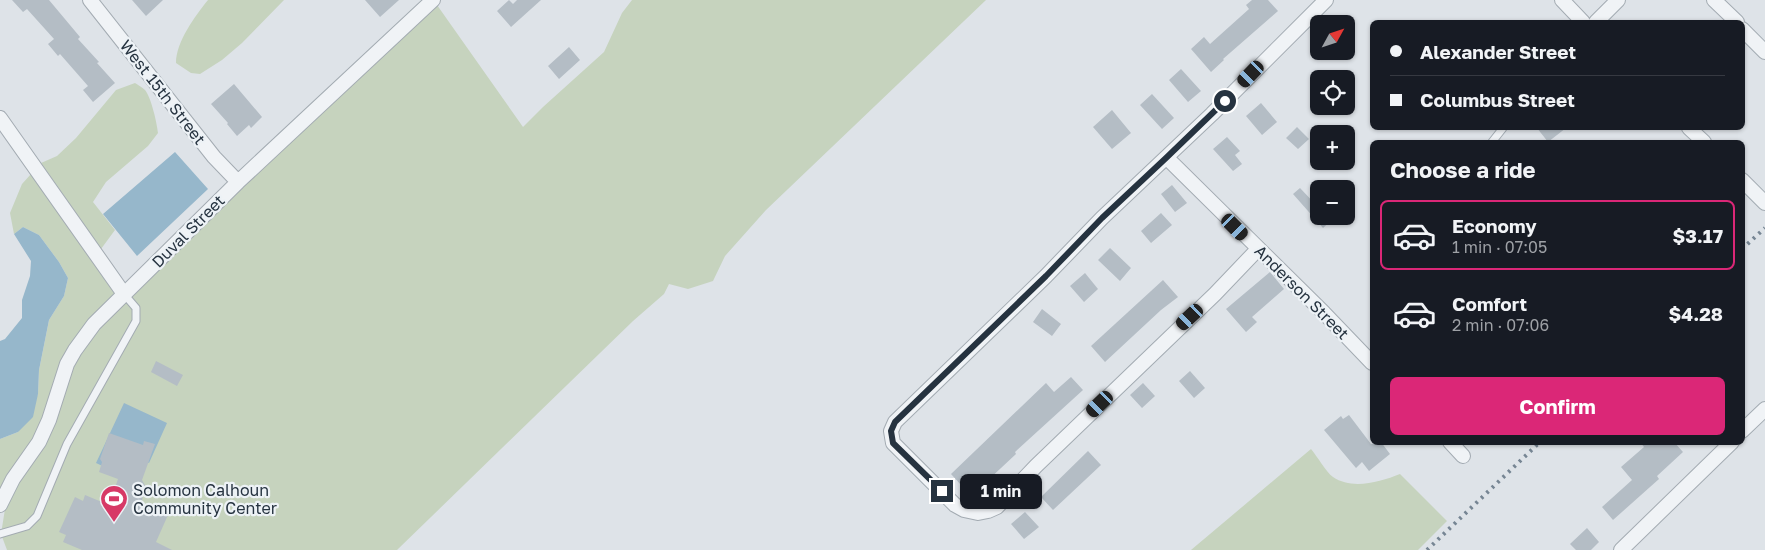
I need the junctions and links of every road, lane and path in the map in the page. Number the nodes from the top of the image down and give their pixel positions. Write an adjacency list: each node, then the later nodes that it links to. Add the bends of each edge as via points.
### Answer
1 (90, 0): 18 (street, West 15th Street, via 214,157)
2 (433, 0): 18 (street, Duval Street)
3 (1326, 0): 17 (street)
4 (1562, 0): 7 (street)
5 (1618, 0): 8 (street)
6 (1714, 0): 9 (street)
7 (1581, 20)
8 (1598, 20)
9 (1735, 20)
10 (1745, 31): 11 (street)
11 (1765, 52)
12 (0, 118): 22 (street)
13 (1501, 130): 15 (lane)
14 (1691, 130): 16 (street)
15 (1494, 140)
16 (1702, 140)
17 (1166, 158): 21 (street, Anderson Street); 21 (street, via 895,422 891,437 897,448 955,505 973,513 997,507)
18 (238, 182): 22 (street, Duval Street)
19 (1745, 183): 20 (street)
20 (1765, 202)
21 (1258, 249): 23 (street, Anderson Street)
22 (124, 294): 29 (street, Duval Street, via 94,324 75,350 39,442 13,479); 30 (lane, via 136,308 136,321 67,444 37,516 27,526)
23 (1370, 361)
24 (1765, 409): 25 (street)
25 (1745, 428)
26 (1453, 445): 28 (street)
27 (1729, 445): 31 (street)
28 (1463, 456)
29 (0, 505)
30 (0, 534)
31 (1621, 550)

